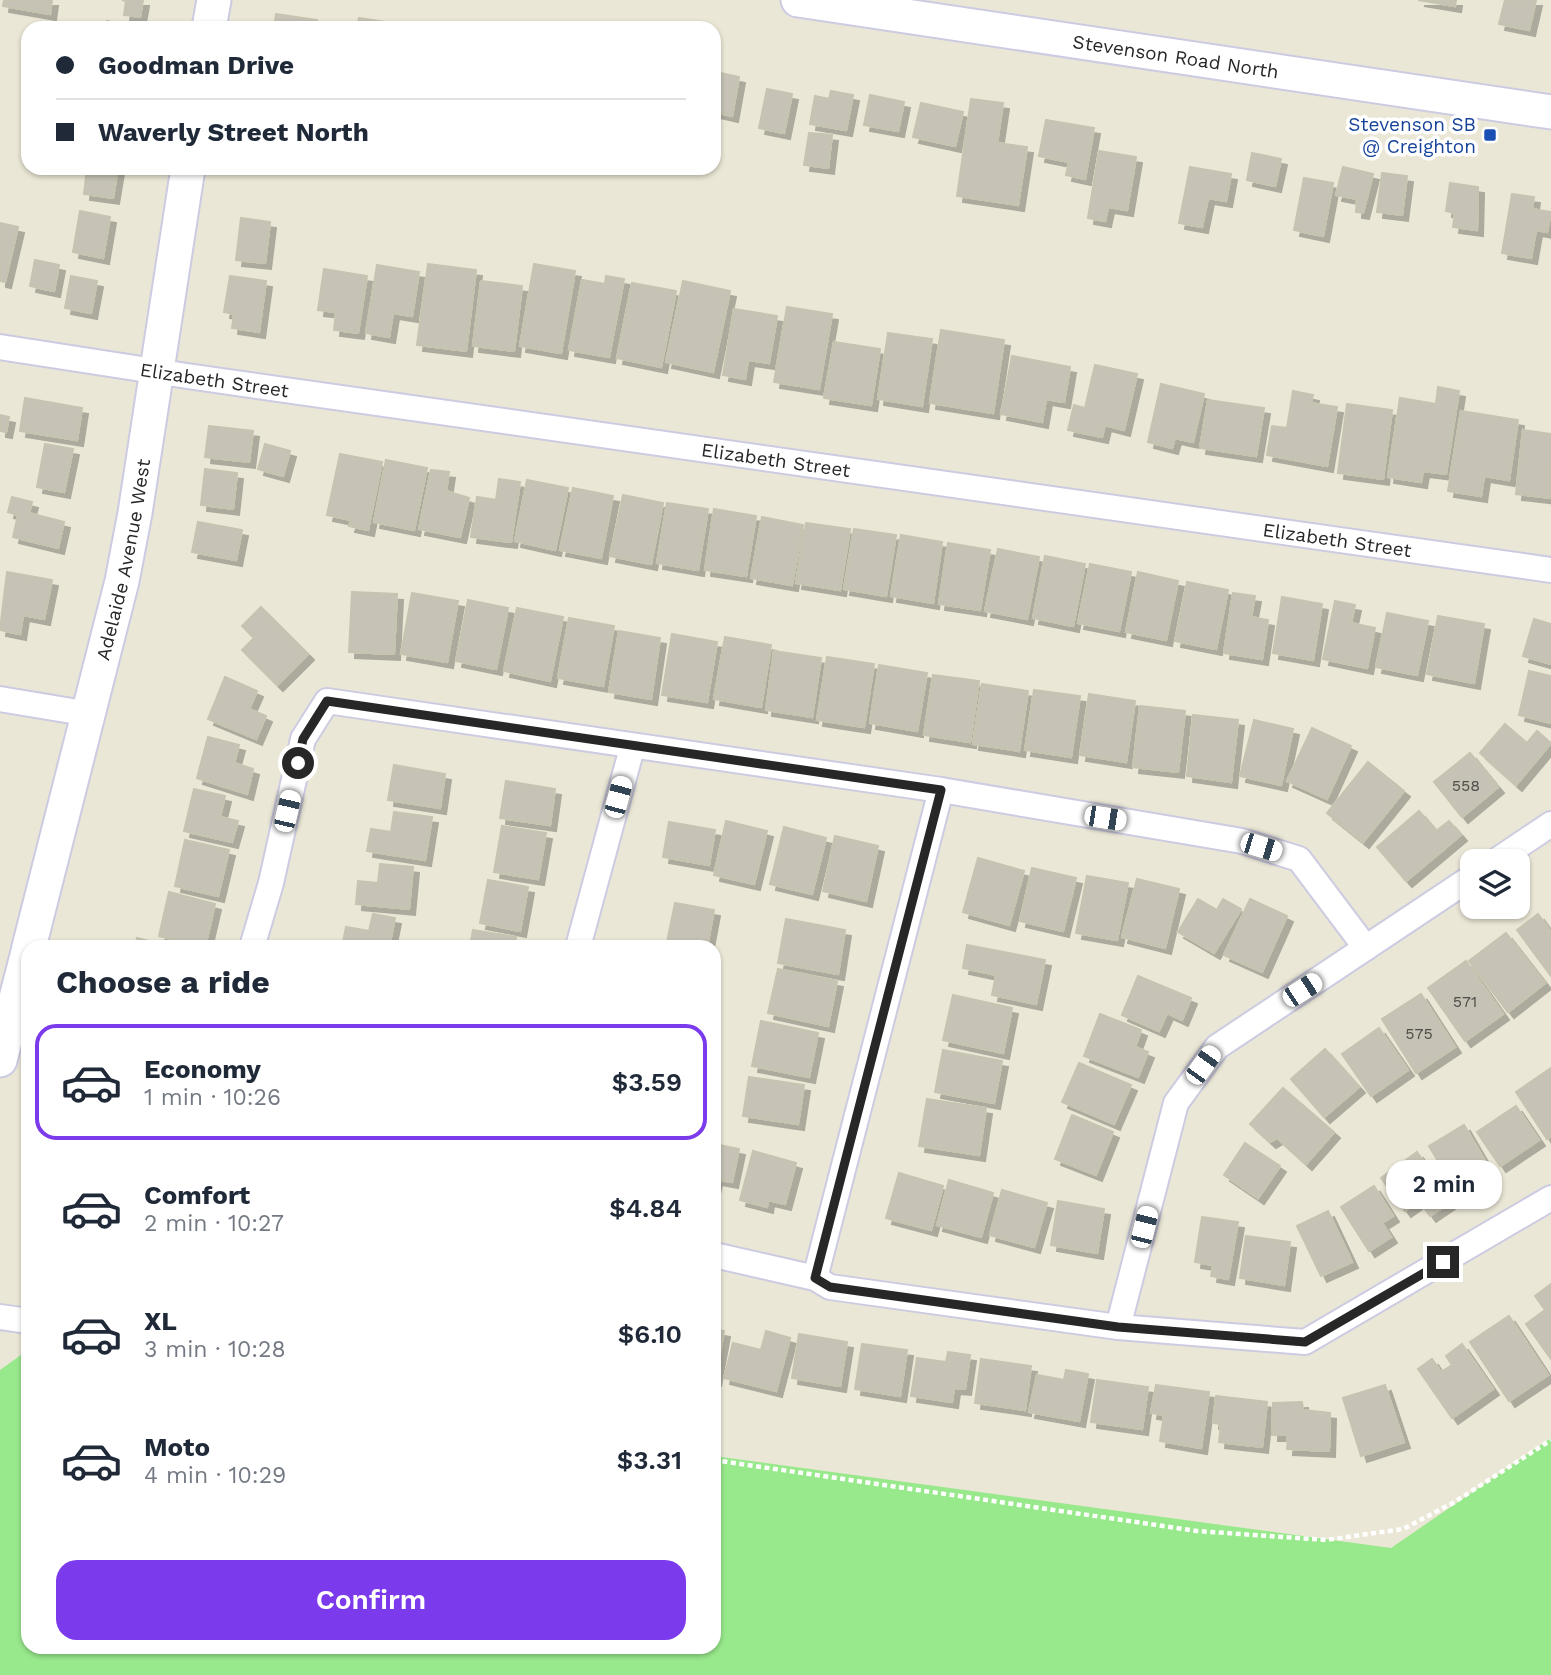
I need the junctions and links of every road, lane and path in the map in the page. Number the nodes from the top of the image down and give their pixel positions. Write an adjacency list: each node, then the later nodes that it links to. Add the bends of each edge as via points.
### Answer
1 (214, 0): 3 (main road)
2 (798, 0): 4 (main road, Stevenson Road North)
3 (210, 21)
4 (1551, 111)
5 (187, 175): 7 (main road, Adelaide Avenue West)
6 (0, 346): 7 (street, Elizabeth Street)
7 (157, 371): 8 (street, Elizabeth Street); 10 (main road, Adelaide Avenue West, via 130,540)
8 (1551, 570)
9 (0, 699): 10 (street)
10 (90, 714): 16 (main road, Adelaide Avenue West)
11 (632, 748): 12 (street); 17 (street, via 327,701 303,739); 18 (street)
12 (941, 790): 19 (street, via 1242,841 1299,859); 24 (street)
13 (1551, 824): 14 (street)
14 (1514, 849)
15 (1460, 885): 19 (street)
16 (31, 940)
17 (254, 940)
18 (580, 940)
19 (1366, 948): 27 (street, via 1217,1047 1176,1103)
20 (21, 980): 21 (main road)
21 (0, 1060)
22 (1551, 1198): 27 (street, via 1305,1342)
23 (721, 1257): 24 (street)
24 (815, 1278): 27 (street, via 830,1287)
25 (0, 1317): 26 (street)
26 (21, 1320)
27 (1118, 1327)
28 (1551, 1440): 29 (path, via 1403,1529 1326,1541 1196,1531)
29 (721, 1461)

